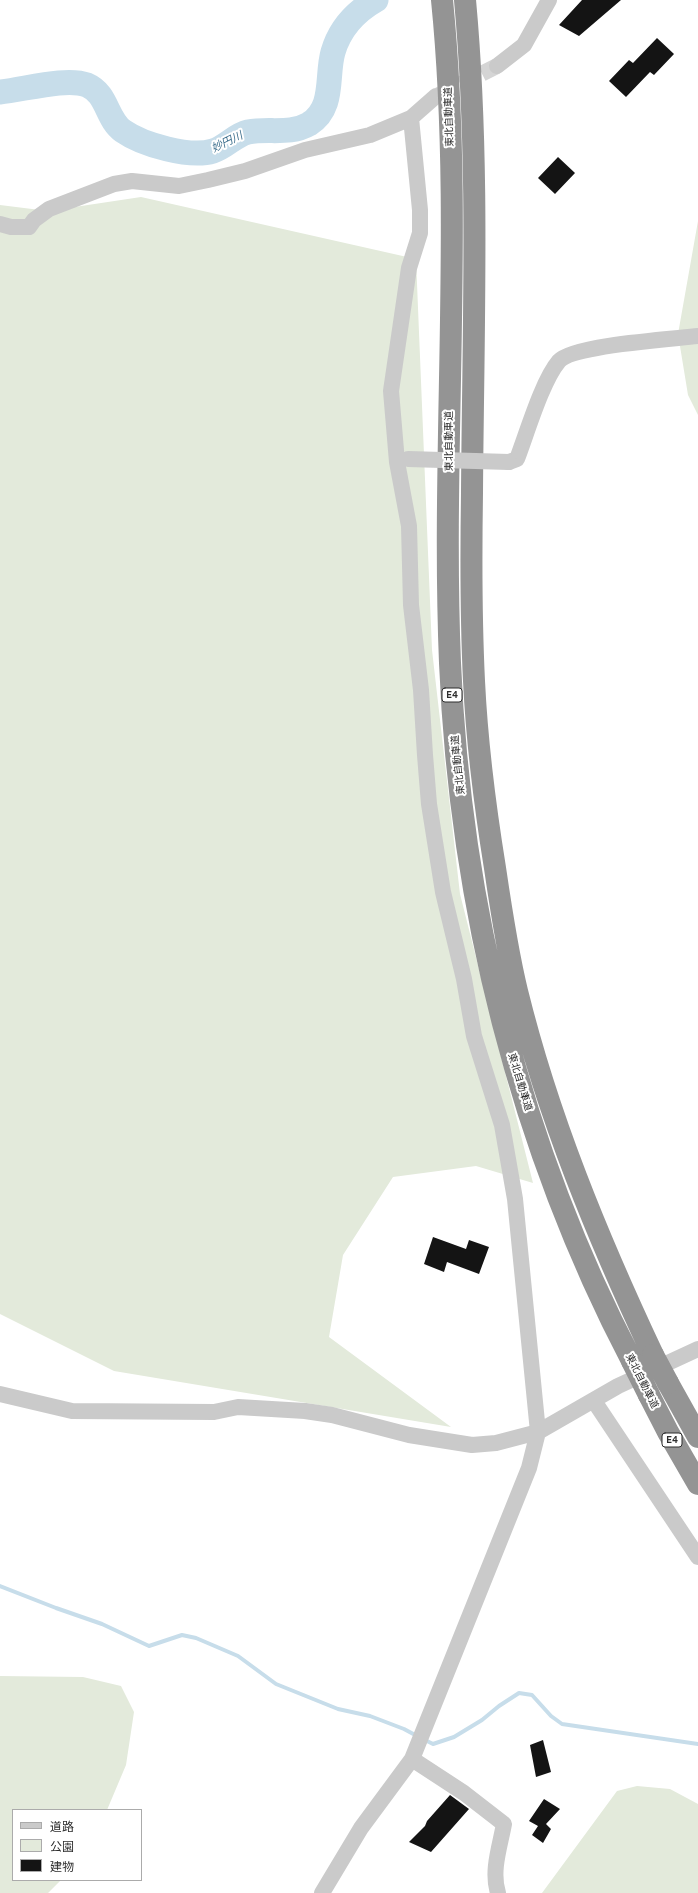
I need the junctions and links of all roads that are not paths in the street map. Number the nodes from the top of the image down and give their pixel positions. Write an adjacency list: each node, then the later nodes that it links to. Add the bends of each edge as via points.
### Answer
1 (442, 0): 15 (highway, 東北自動車道 / E4, bridge, via 447,58 451,178 448,550 450,665 456,755 467,846 488,965 531,1119 580,1248 613,1325)
2 (465, 0): 14 (highway, E4, bridge, via 473,192 471,602 476,706 488,826 501,908 517,990 567,1150 627,1298 668,1383)
3 (549, 0): 4 (street, via 524,46)
4 (497, 66)
5 (436, 96): 6 (street)
6 (411, 118): 7 (street, via 370,135 305,150 245,171 208,180 179,186 132,181 114,184 49,210 34,220 29,227); 9 (street, via 420,233 409,268 391,391)
7 (0, 224)
8 (698, 336): 9 (street, bridge, via 617,344 576,353 560,360 547,381 517,459 509,462)
9 (402, 460): 13 (street, via 409,526 411,605 430,804 443,892 464,979 474,1036 502,1125 514,1199)
10 (698, 1349): 12 (street, via 618,1386)
11 (0, 1394): 13 (street, via 72,1411 214,1412 238,1408 305,1410 409,1435 472,1445 496,1443)
12 (594, 1401): 13 (street); 16 (street)
13 (538, 1432): 17 (street, via 529,1468)
14 (698, 1437)
15 (698, 1484)
16 (698, 1557)
17 (414, 1754): 18 (street, via 361,1828); 19 (street, via 504,1824 496,1866 495,1885)
18 (322, 1893)
19 (498, 1893)

